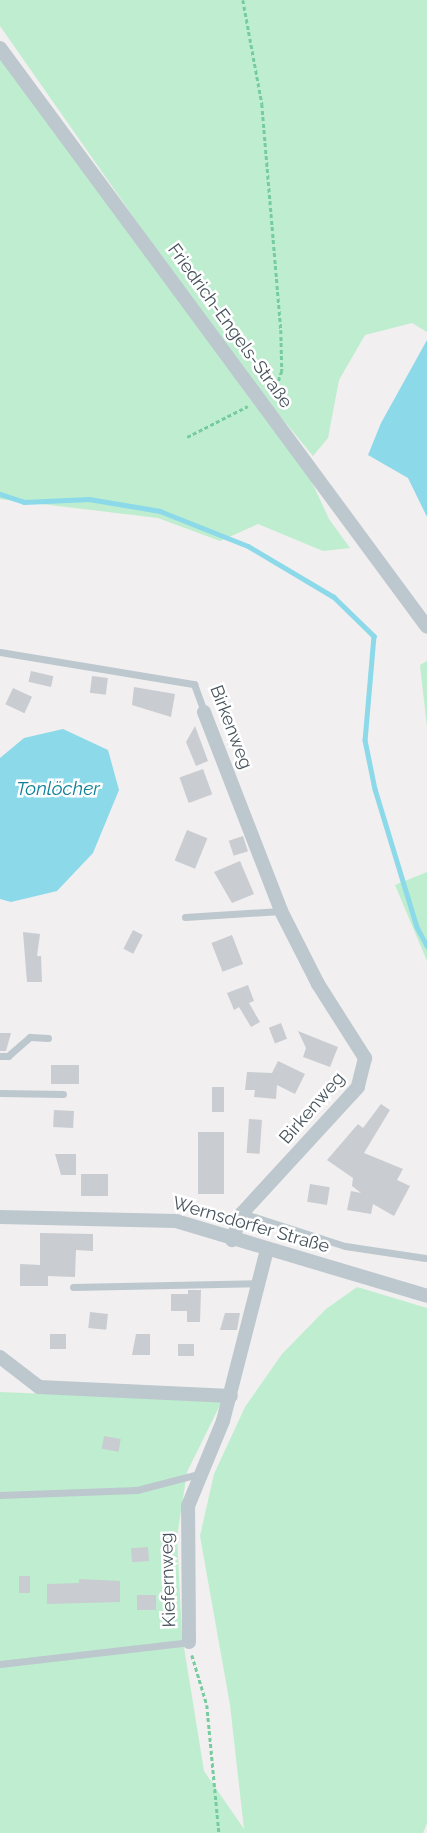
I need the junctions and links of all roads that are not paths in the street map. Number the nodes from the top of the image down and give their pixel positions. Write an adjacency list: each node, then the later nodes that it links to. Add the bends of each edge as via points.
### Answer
1 (0, 48): 2 (street, Friedrich-Engels-Straße)
2 (427, 627)
3 (0, 652): 4 (lane, Birkenweg, via 194,684)
4 (204, 712): 5 (street, Birkenweg)
5 (281, 911): 6 (lane); 11 (street, Birkenweg, via 318,984 365,1058 365,1069 358,1086 328,1122)
6 (185, 917)
7 (48, 1038): 8 (lane, via 30,1038 8,1056)
8 (0, 1056)
9 (0, 1093): 10 (lane)
10 (63, 1094)
11 (242, 1213): 13 (street, Birkenweg); 15 (lane, via 345,1246)
12 (0, 1217): 13 (street, Wernsdorfer Straße, via 158,1218)
13 (232, 1240): 14 (street, Wernsdorfer Straße)
14 (267, 1250): 16 (street, Kiefernweg); 18 (street, Wernsdorfer Straße)
15 (425, 1258)
16 (258, 1283): 17 (lane, via 138,1282); 20 (street, Kiefernweg)
17 (73, 1286)
18 (427, 1296)
19 (0, 1357): 20 (street, via 39,1387)
20 (231, 1396): 21 (street, Kiefernweg)
21 (198, 1474): 22 (lane, via 137,1490); 23 (street, Kiefernweg, via 185,1526)
22 (0, 1495)
23 (189, 1642): 24 (lane, Kiefernweg)
24 (0, 1664)

